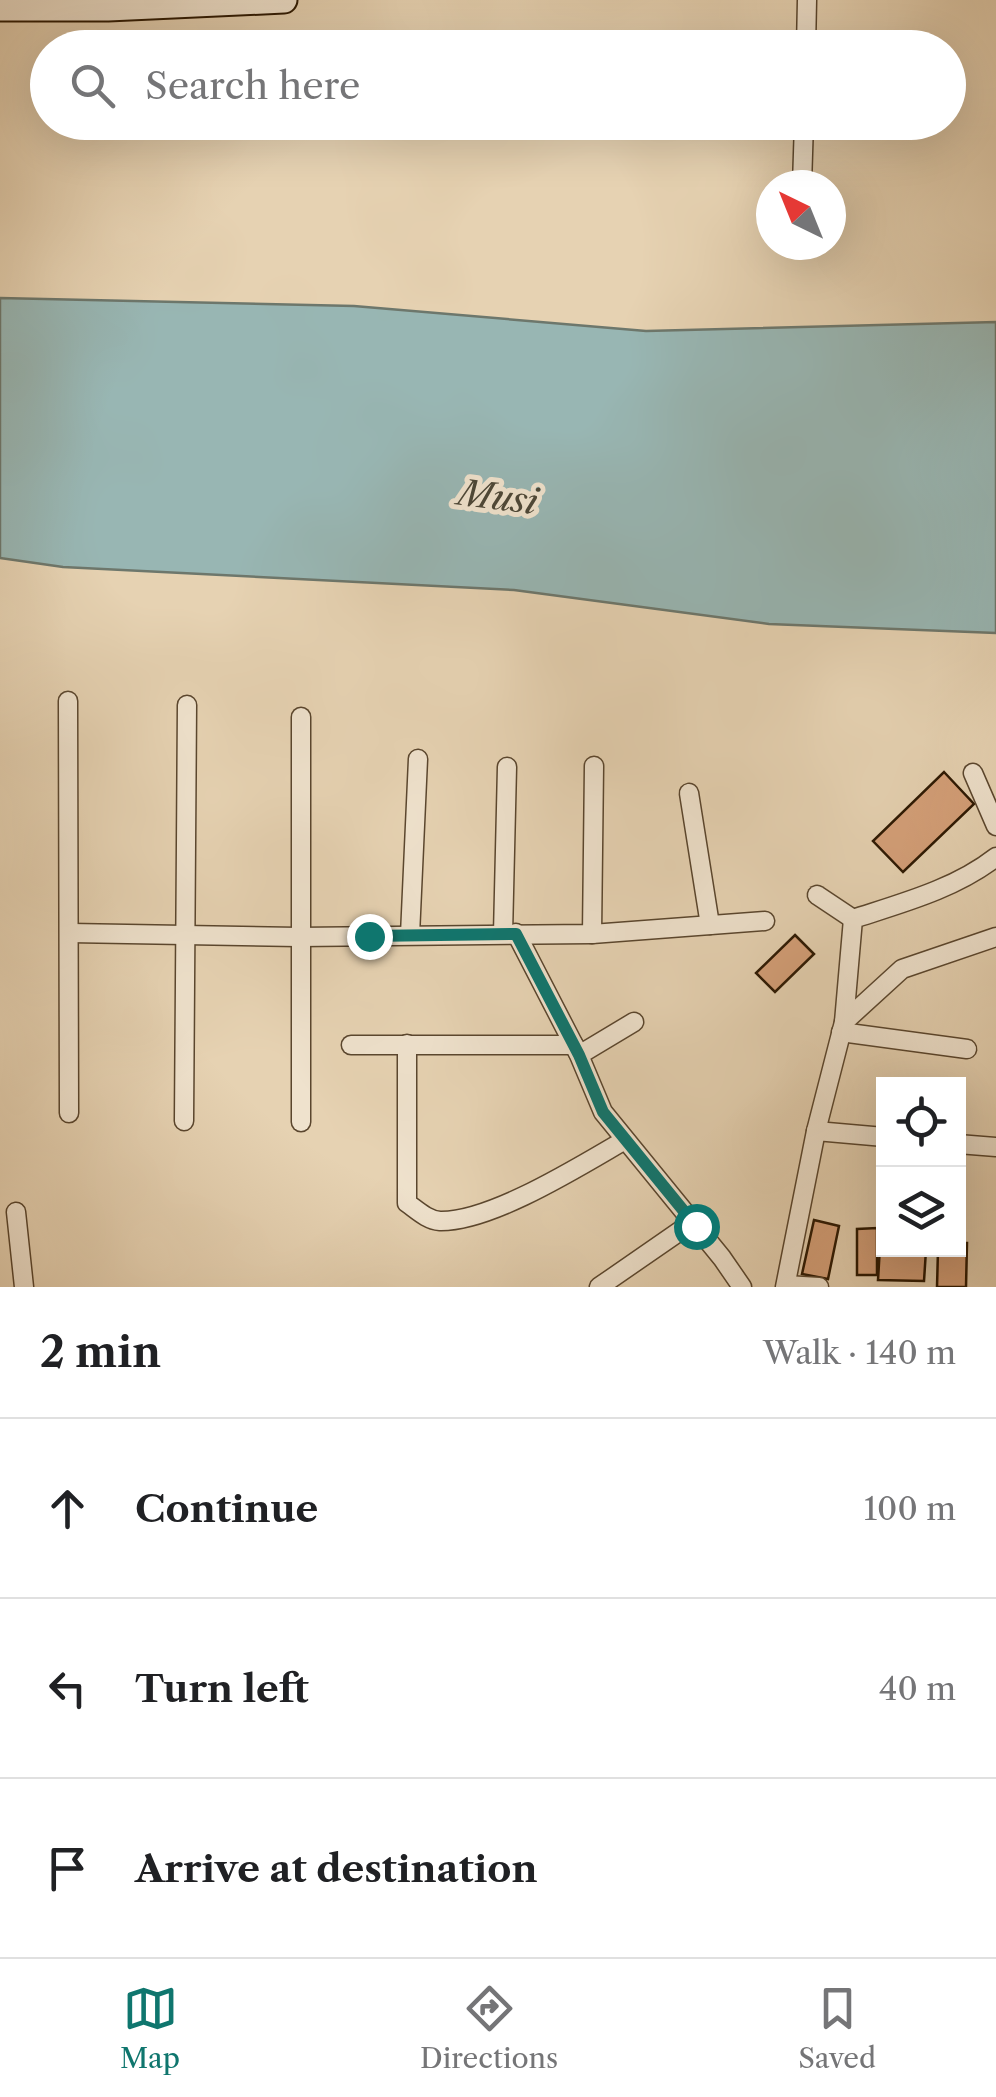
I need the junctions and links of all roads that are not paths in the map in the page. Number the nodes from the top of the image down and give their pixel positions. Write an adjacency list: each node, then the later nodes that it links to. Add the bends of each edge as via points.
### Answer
1 (284, 0): 3 (street)
2 (808, 0): 6 (street)
3 (177, 2): 4 (street)
4 (107, 4): 5 (street)
5 (0, 8)
6 (807, 30)
7 (803, 140): 8 (street)
8 (802, 170)
9 (68, 701): 23 (street)
10 (187, 705): 26 (street)
11 (300, 717): 29 (street)
12 (418, 759): 27 (street)
13 (594, 766): 25 (street)
14 (507, 767): 24 (street)
15 (973, 773): 17 (street)
16 (689, 793): 22 (street)
17 (996, 826)
18 (996, 856): 20 (street, via 927,895)
19 (817, 894): 20 (street)
20 (853, 919): 31 (street)
21 (765, 920): 22 (street)
22 (710, 925): 25 (street)
23 (70, 933): 26 (street); 36 (street)
24 (509, 934): 25 (street); 27 (street); 35 (street)
25 (592, 934)
26 (185, 935): 29 (street); 37 (street)
27 (410, 935): 29 (street)
28 (996, 936): 31 (street, via 902,969)
29 (298, 937): 38 (street)
30 (634, 1022): 35 (street)
31 (842, 1028): 34 (street); 39 (street)
32 (407, 1044): 33 (street); 35 (street); 41 (street, via 406,1202 430,1219 464,1216 524,1196)
33 (351, 1045)
34 (967, 1049)
35 (576, 1050): 41 (street, via 603,1112)
36 (69, 1113)
37 (184, 1121)
38 (300, 1122)
39 (816, 1132): 40 (street); 46 (street)
40 (876, 1136)
41 (625, 1140): 45 (street)
42 (966, 1145): 43 (street)
43 (996, 1147)
44 (16, 1212): 47 (street)
45 (693, 1222): 48 (street); 49 (street)
46 (786, 1286): 50 (street)
47 (24, 1287)
48 (599, 1287)
49 (742, 1287)
50 (819, 1287)

